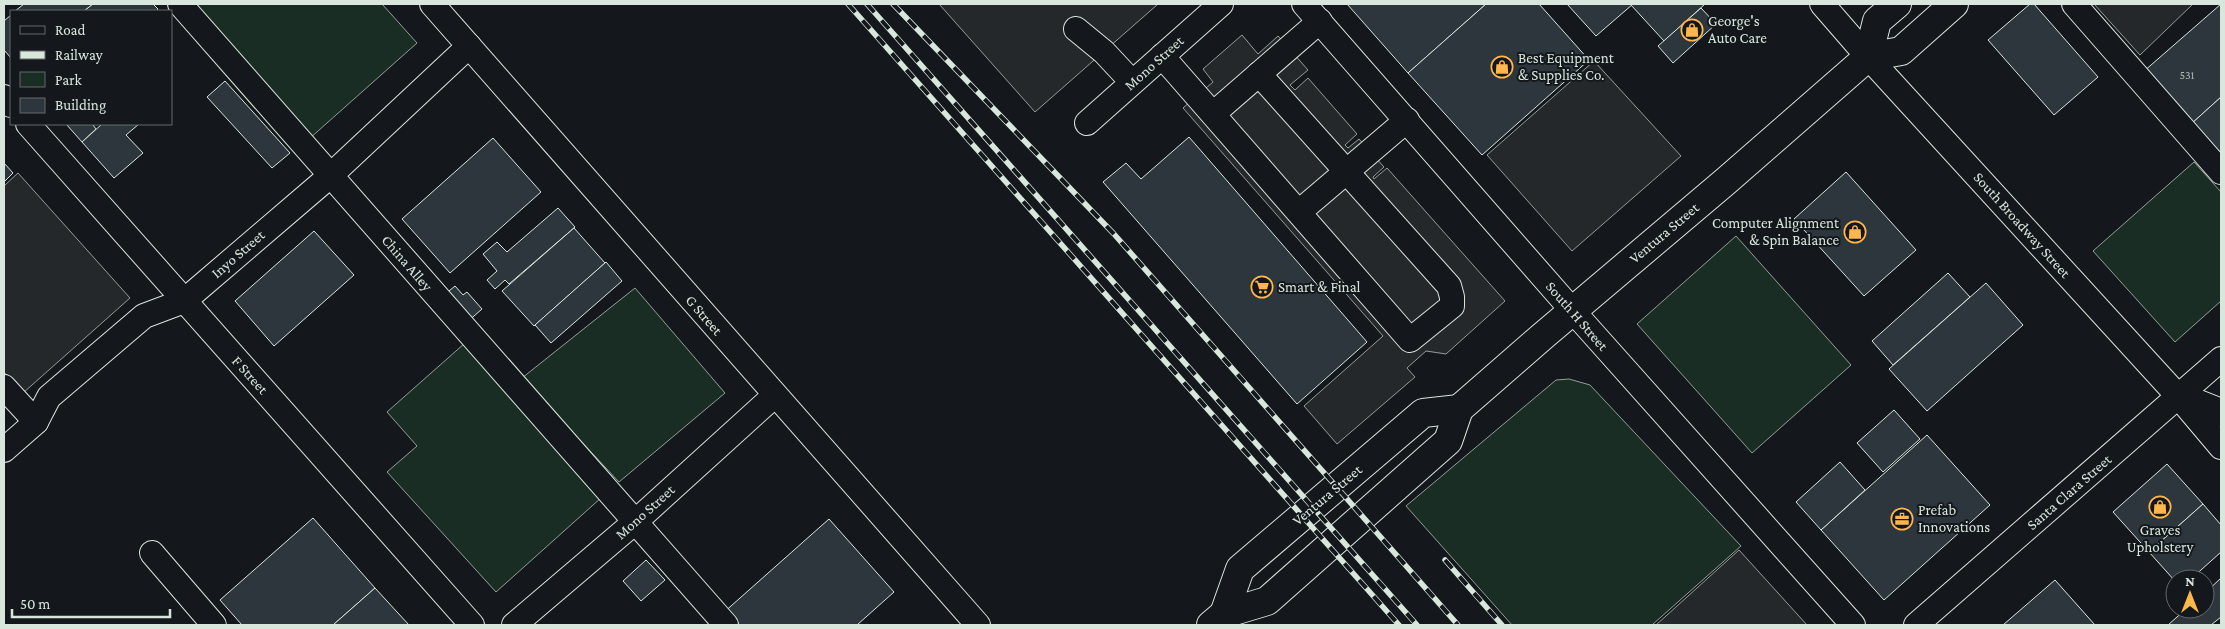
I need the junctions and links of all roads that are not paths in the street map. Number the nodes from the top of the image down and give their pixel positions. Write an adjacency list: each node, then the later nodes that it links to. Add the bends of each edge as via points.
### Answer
1 (180, 4): 22 (street, China Alley)
2 (432, 4): 11 (street, G Street)
3 (1221, 4): 12 (street, Mono Street)
4 (1304, 4): 9 (street, South H Street)
5 (1822, 4): 13 (street, South Broadway Street)
6 (1897, 4): 13 (main road, via 1877,21)
7 (1954, 4): 13 (main road, via 1901,51)
8 (2074, 4): 21 (street)
9 (1320, 21): 14 (street); 17 (street, South H Street)
10 (1076, 29): 15 (street, via 1104,52)
11 (469, 46): 22 (street, Inyo Street); 28 (street, G Street)
12 (1162, 56): 15 (street, Mono Street); 16 (street)
13 (1868, 57): 25 (main road, Ventura Street); 29 (street, South Broadway Street)
14 (1259, 74): 16 (street); 20 (street)
15 (1132, 82): 18 (street, Mono Street)
16 (1213, 114): 23 (street)
17 (1407, 120): 20 (street); 25 (street, South H Street)
18 (1087, 122)
19 (29, 125): 24 (street, F Street)
20 (1347, 172): 23 (street); 23 (street, via 1449,286 1452,306 1410,340)
21 (2221, 172)
22 (330, 176): 24 (street, Inyo Street); 35 (street, China Alley)
23 (1299, 212)
24 (184, 300): 32 (street, Inyo Street, via 144,316 49,397); 39 (street, F Street)
25 (1572, 310): 30 (main road, Ventura Street); 43 (street, South H Street)
26 (2221, 359): 29 (street, Santa Clara Street)
27 (4, 387): 32 (street)
28 (775, 395): 35 (street, Mono Street); 42 (street, G Street)
29 (2178, 396): 31 (main road); 33 (street, South Broadway Street); 44 (street, Santa Clara Street)
30 (1459, 409): 37 (main road, Ventura Street, via 1448,441 1267,601); 37 (main road, Ventura Street, via 1423,413 1240,569)
31 (2221, 413)
32 (36, 422): 34 (street, Inyo Street)
33 (2221, 447)
34 (4, 450)
35 (634, 522): 40 (street, Mono Street); 41 (street, China Alley)
36 (152, 552): 38 (street)
37 (1217, 620)
38 (214, 625)
39 (472, 625)
40 (514, 625)
41 (726, 625)
42 (978, 625)
43 (1853, 625)
44 (1916, 625)

